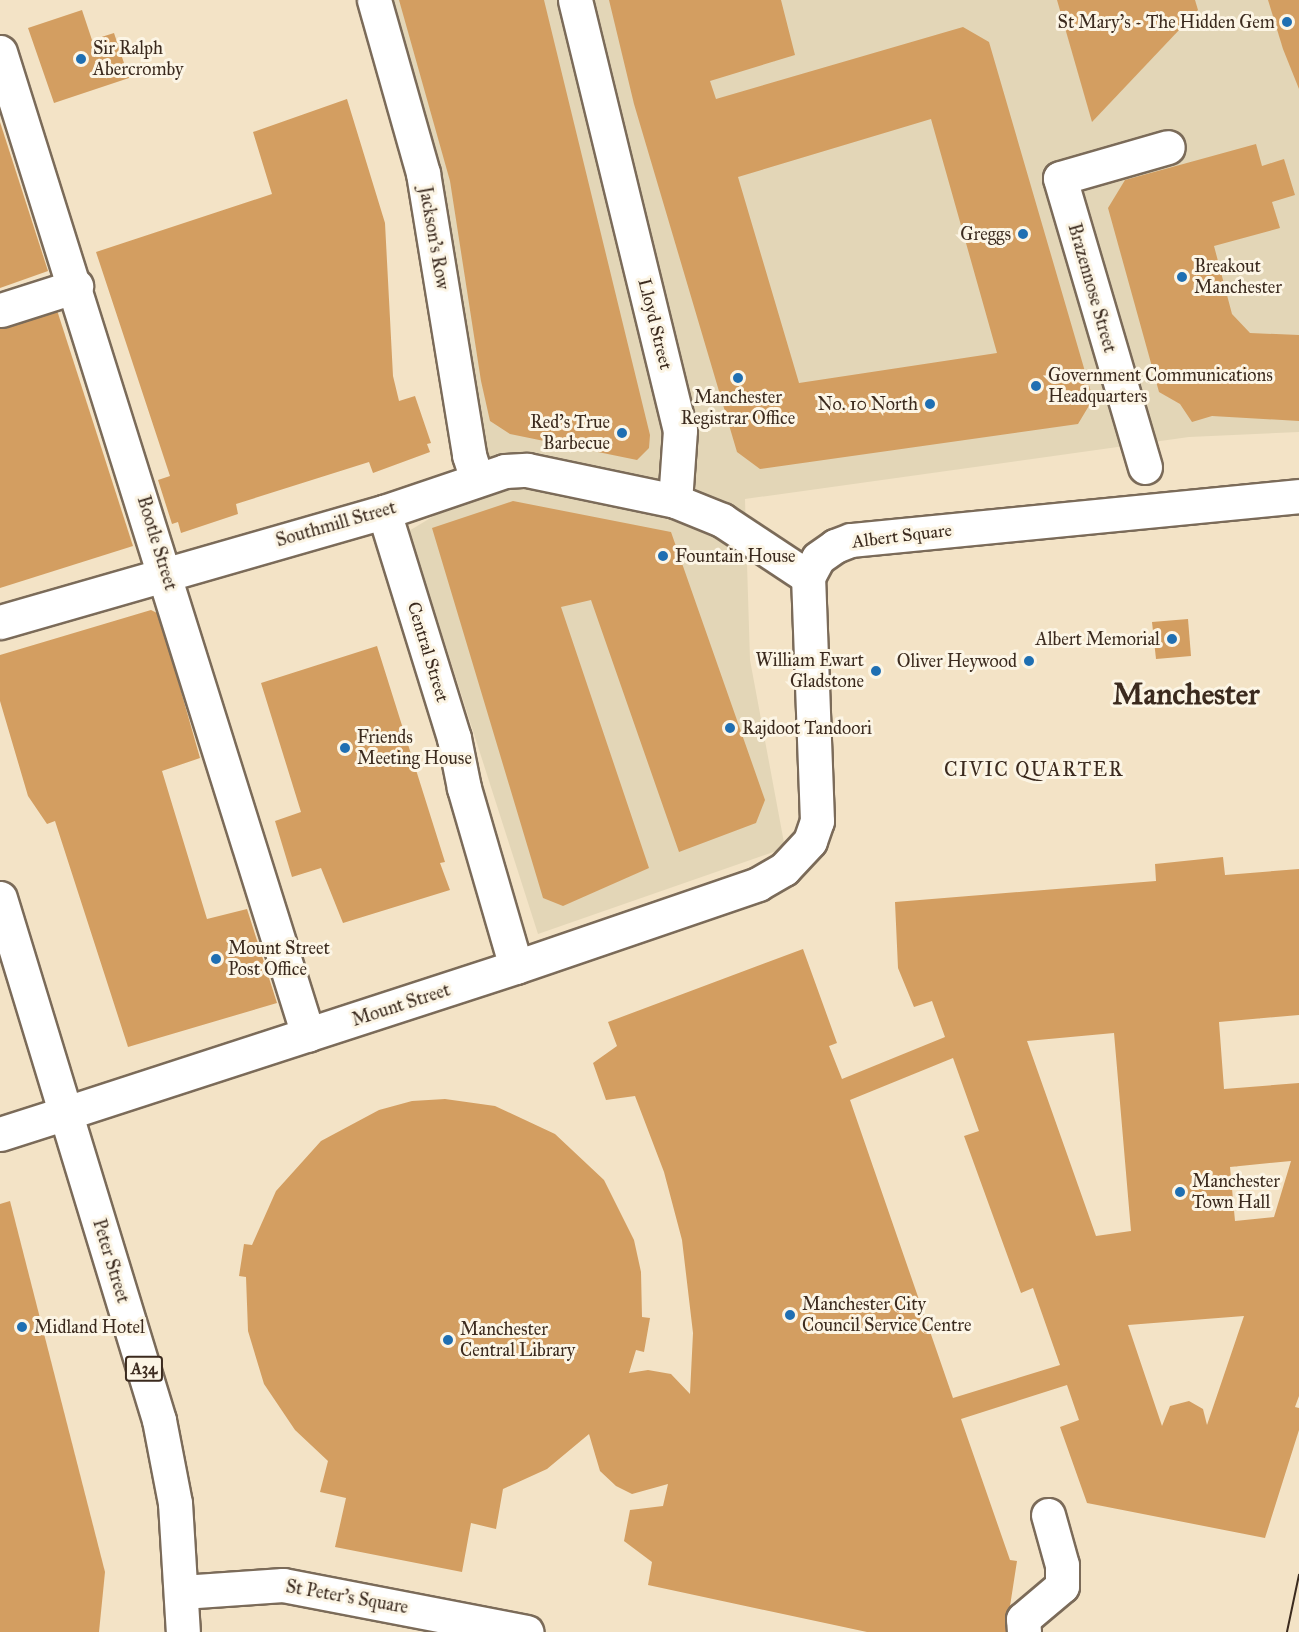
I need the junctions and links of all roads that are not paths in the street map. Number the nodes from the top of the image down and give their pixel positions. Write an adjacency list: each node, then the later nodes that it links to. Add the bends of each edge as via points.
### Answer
1 (374, 0): 8 (street, Jackson's Row, via 423,173 469,455)
2 (575, 0): 10 (street, Lloyd Street, via 680,430)
3 (0, 52): 5 (street, Bootle Street)
4 (1167, 147): 7 (street, Brazennose Street, via 1059,178)
5 (76, 286): 6 (street); 12 (street, Bootle Street)
6 (1, 310)
7 (1145, 467)
8 (477, 479): 10 (street, Southmill Street, via 527,470); 11 (street, Southmill Street)
9 (1299, 496): 13 (street, Albert Square, via 851,540 818,558)
10 (675, 501): 13 (street, via 722,520)
11 (384, 512): 12 (street, Southmill Street); 16 (street, Central Street, via 454,738 464,788)
12 (166, 573): 14 (street, Southmill Street); 17 (street, Bootle Street)
13 (808, 578): 16 (street, Mount Street, via 818,801 810,841 796,860 758,884)
14 (0, 622)
15 (0, 898): 18 (street, Peter Street / A34)
16 (516, 967): 17 (street, Mount Street)
17 (309, 1035): 18 (street, Mount Street)
18 (66, 1113): 19 (street, Mount Street); 21 (street, Peter Street / A34, via 159,1419 175,1503)
19 (0, 1134)
20 (1048, 1515): 24 (street, via 1062,1565 1062,1586 1023,1620)
21 (182, 1592): 22 (street, St Peter's Square, via 283,1585); 23 (street, Peter Street / A34)
22 (518, 1630)
23 (183, 1632)
24 (1024, 1632)

